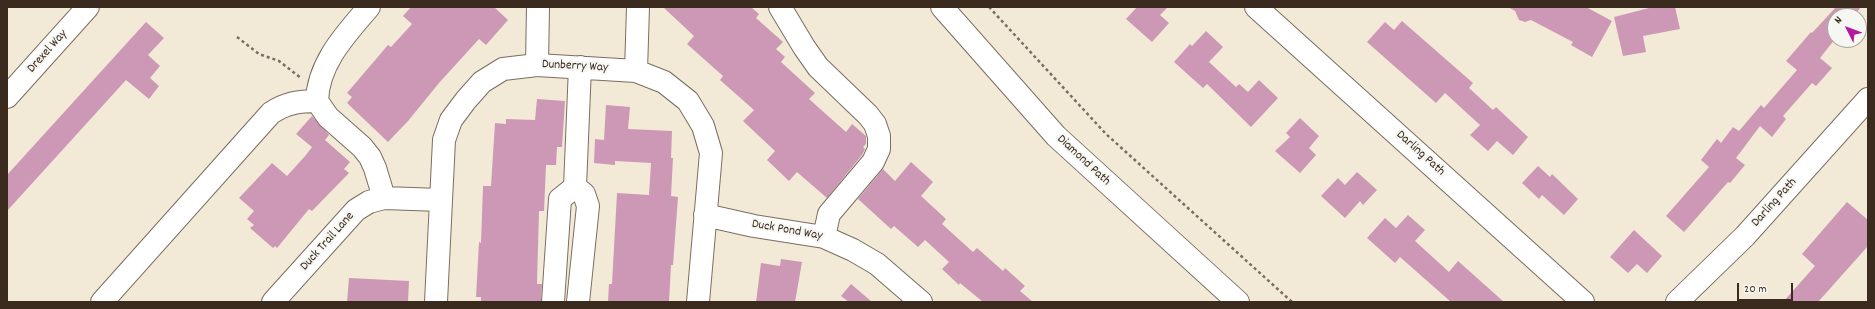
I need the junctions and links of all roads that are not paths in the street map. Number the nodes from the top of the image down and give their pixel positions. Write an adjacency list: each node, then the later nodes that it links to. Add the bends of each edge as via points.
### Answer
1 (88, 7): 12 (street, Drexel Way)
2 (370, 7): 11 (street, via 334,49 320,80)
3 (538, 7): 8 (street)
4 (638, 7): 10 (street)
5 (780, 7): 18 (street, via 818,67 868,115 875,124 879,136 879,149 873,162 829,214)
6 (942, 7): 26 (street, Diamond Path, via 1056,136)
7 (1256, 7): 27 (street, Darling Path)
8 (537, 65): 9 (street, Dunberry Way); 16 (street, Dunberry Way, via 503,69 482,82 462,105 452,120 444,140)
9 (580, 67): 10 (street, Dunberry Way); 14 (street)
10 (636, 71): 17 (street, Dunberry Way, via 664,82 688,101 703,126 711,153)
11 (317, 96): 15 (street, via 328,117 370,157); 20 (street, via 281,106 271,113)
12 (7, 97)
13 (1868, 99): 28 (street, Darling Path, via 1745,236)
14 (575, 187): 22 (street, via 560,199); 23 (street, via 584,194 588,206)
15 (384, 198): 16 (street, Duck Trail Lane); 19 (street, Duck Trail Lane, via 369,202 356,210)
16 (440, 200): 21 (street, Dunberry Way)
17 (705, 215): 18 (street, Duck Pond Way); 24 (street, Dunberry Way)
18 (824, 237): 25 (street, Duck Pond Way, via 877,264)
19 (277, 301)
20 (102, 302)
21 (436, 302)
22 (553, 302)
23 (578, 302)
24 (698, 302)
25 (921, 302)
26 (1238, 302)
27 (1584, 302)
28 (1677, 302)

